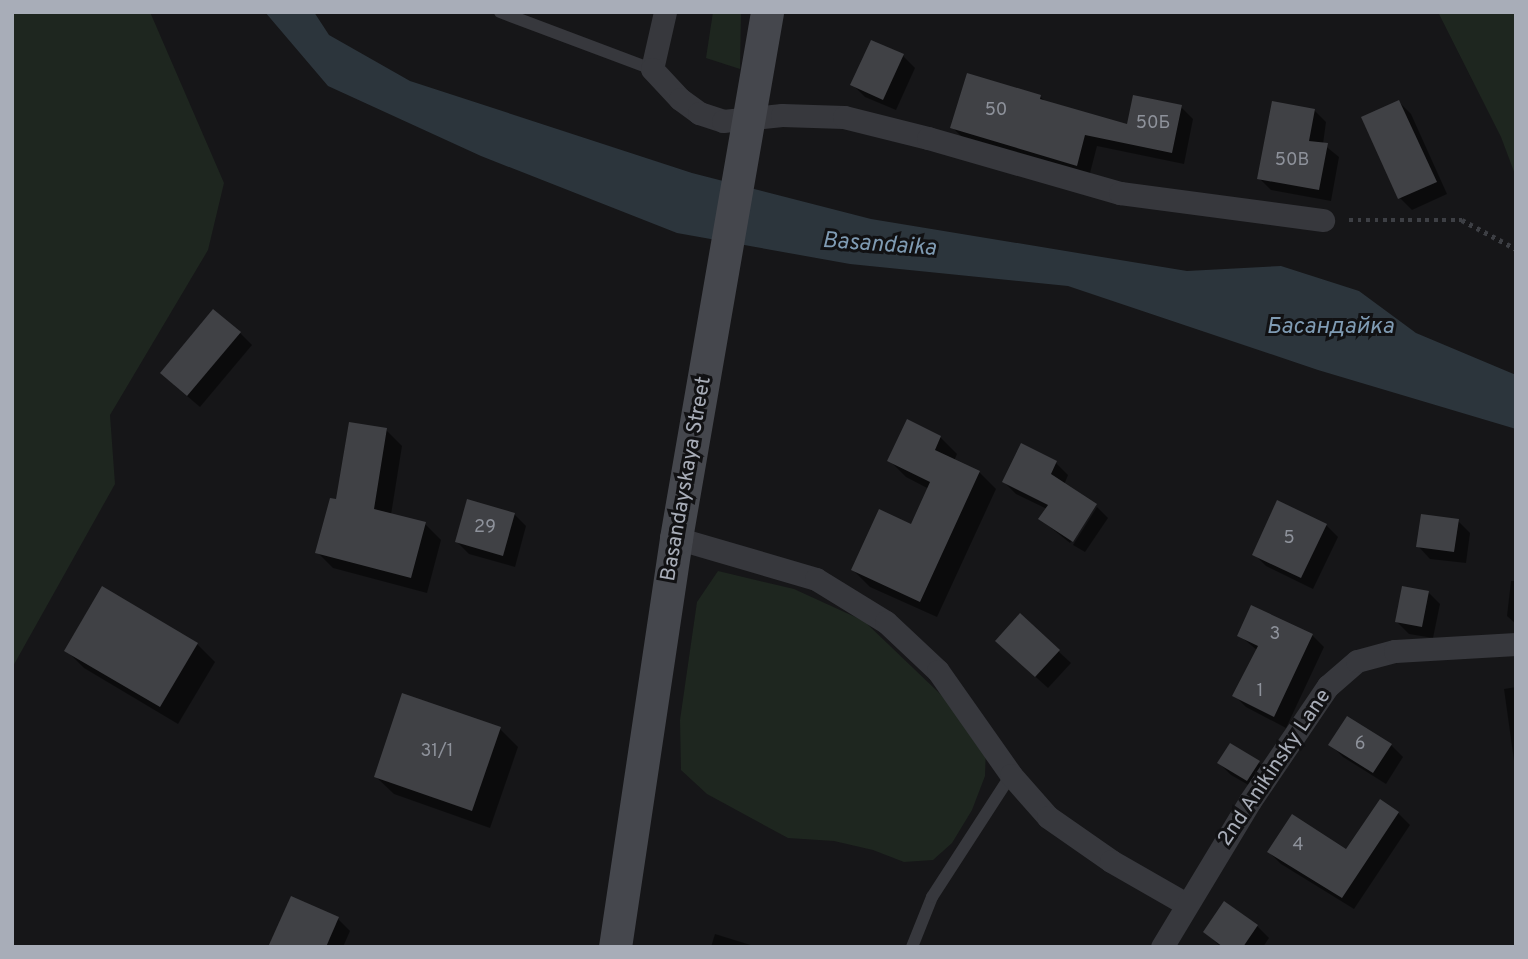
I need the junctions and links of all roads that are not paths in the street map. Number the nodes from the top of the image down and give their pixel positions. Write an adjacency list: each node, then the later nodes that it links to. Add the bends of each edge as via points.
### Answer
1 (500, 12): 4 (lane)
2 (665, 12): 4 (street)
3 (767, 12): 6 (street, Basandayskaya Street)
4 (652, 69): 5 (street, via 690,106 723,121 782,114 844,117 1120,193)
5 (1323, 220)
6 (676, 538): 8 (street, via 816,579 886,622 938,671); 10 (street, Basandayskaya Street)
7 (1516, 644): 9 (street, 2nd Anikinsky Lane, via 1395,650 1357,661 1328,686)
8 (1011, 775): 9 (street, via 1048,817 1111,862); 11 (lane, via 932,897)
9 (1186, 904): 12 (street, 2nd Anikinsky Lane)
10 (615, 947)
11 (912, 947)
12 (1162, 947)

